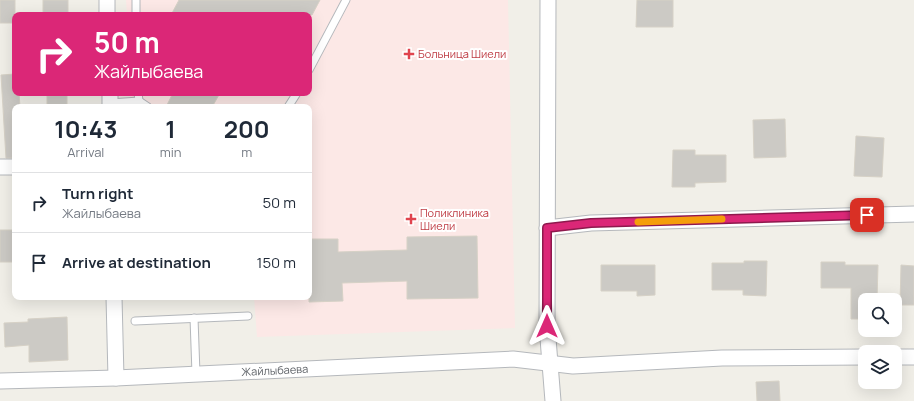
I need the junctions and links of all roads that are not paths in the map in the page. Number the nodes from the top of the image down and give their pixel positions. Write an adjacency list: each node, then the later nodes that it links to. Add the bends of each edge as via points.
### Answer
1 (107, 0): 5 (street)
2 (136, 0): 6 (lane)
3 (346, 0): 7 (lane)
4 (548, 0): 15 (street)
5 (107, 12)
6 (136, 12)
7 (312, 64)
8 (138, 96): 10 (lane)
9 (110, 101): 10 (lane)
10 (139, 101): 11 (lane)
11 (144, 104)
12 (0, 167): 13 (street)
13 (12, 167)
14 (914, 214): 15 (street, via 591,223)
15 (547, 228): 23 (street, via 547,326)
16 (114, 300): 25 (street)
17 (248, 316): 18 (lane)
18 (194, 318): 19 (lane); 24 (lane)
19 (135, 321)
20 (858, 357): 23 (street, Жайлыбаева, via 722,358 573,366)
21 (902, 357): 22 (street)
22 (914, 357)
23 (550, 363): 24 (street, Жайлыбаева, via 513,359); 27 (street)
24 (196, 374): 25 (street, Жайлыбаева)
25 (116, 378): 26 (street, Жайлыбаева)
26 (0, 381)
27 (553, 401)

